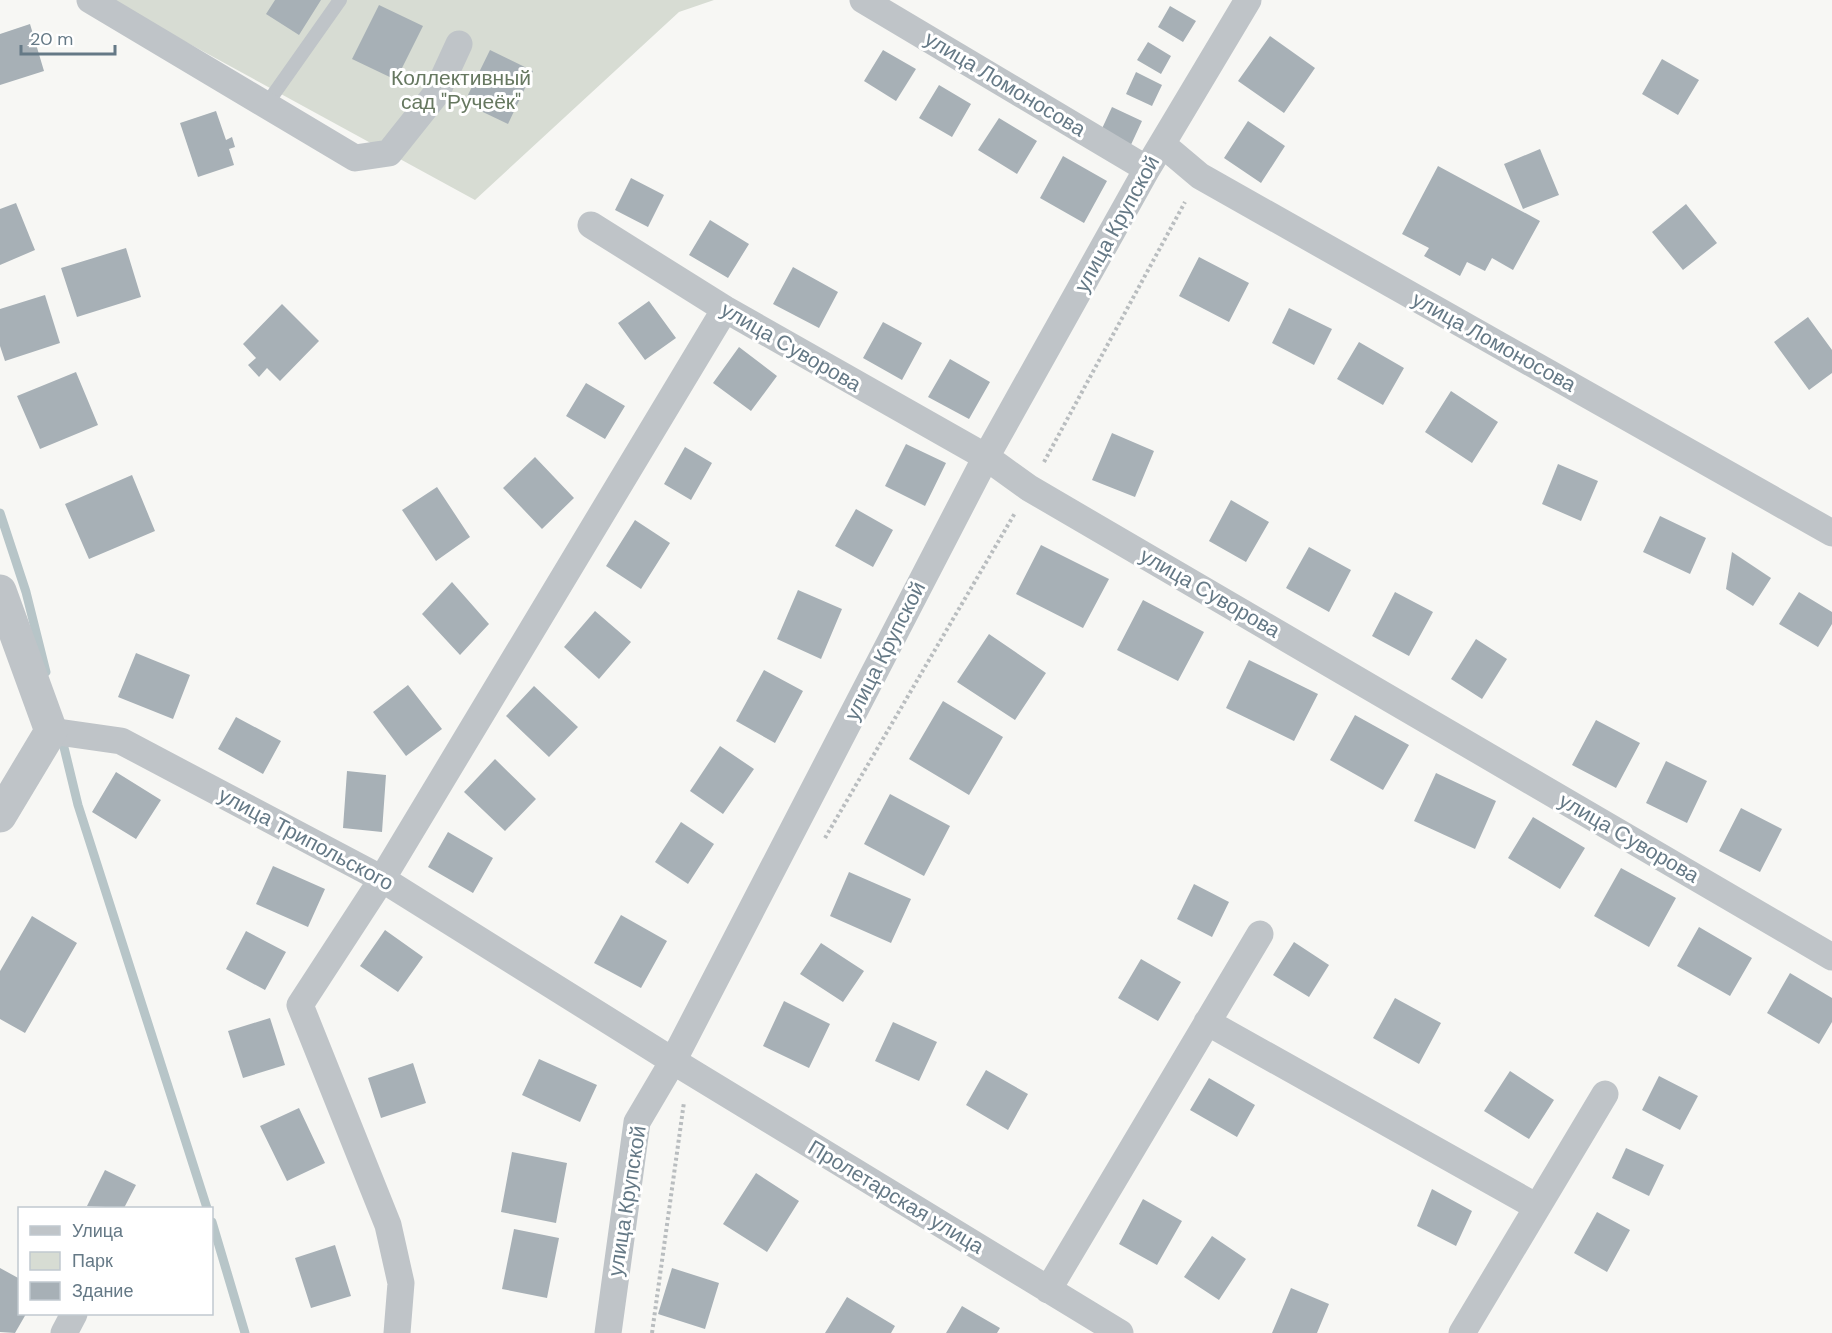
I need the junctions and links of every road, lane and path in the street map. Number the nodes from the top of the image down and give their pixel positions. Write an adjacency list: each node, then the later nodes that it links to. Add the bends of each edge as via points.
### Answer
1 (90, 0): 6 (street)
2 (340, 0): 6 (lane)
3 (862, 0): 8 (street, улица Ломоносова)
4 (1248, 0): 7 (street, улица Крупской)
5 (459, 44): 6 (street, via 436,94 389,153 355,158)
6 (266, 105)
7 (1162, 144): 8 (street, улица Крупской); 9 (street, улица Ломоносова)
8 (1147, 169): 12 (street, улица Крупской)
9 (1200, 176): 13 (path); 14 (street, улица Ломоносова)
10 (591, 225): 11 (street, улица Суворова)
11 (724, 309): 12 (street, улица Суворова); 19 (street)
12 (986, 456): 13 (street, улица Суворова); 23 (street, улица Крупской)
13 (1029, 488): 18 (path); 21 (street, улица Суворова)
14 (1832, 533)
15 (0, 591): 16 (street)
16 (51, 731): 17 (street); 19 (street, улица Трипольского, via 121,741)
17 (0, 816)
18 (820, 846)
19 (382, 879): 23 (street, улица Трипольского); 29 (street, via 300,1005 388,1225 401,1283)
20 (1260, 934): 22 (street)
21 (1832, 957)
22 (1207, 1022): 25 (street); 26 (street)
23 (681, 1066): 26 (street, Пролетарская улица); 30 (street, улица Крупской, via 637,1122); 31 (path)
24 (1605, 1094): 25 (street)
25 (1537, 1207): 33 (street)
26 (1048, 1290): 32 (street, Пролетарская улица)
27 (73, 1315): 28 (street)
28 (64, 1333)
29 (397, 1333)
30 (608, 1333)
31 (652, 1333)
32 (1120, 1333)
33 (1462, 1333)

